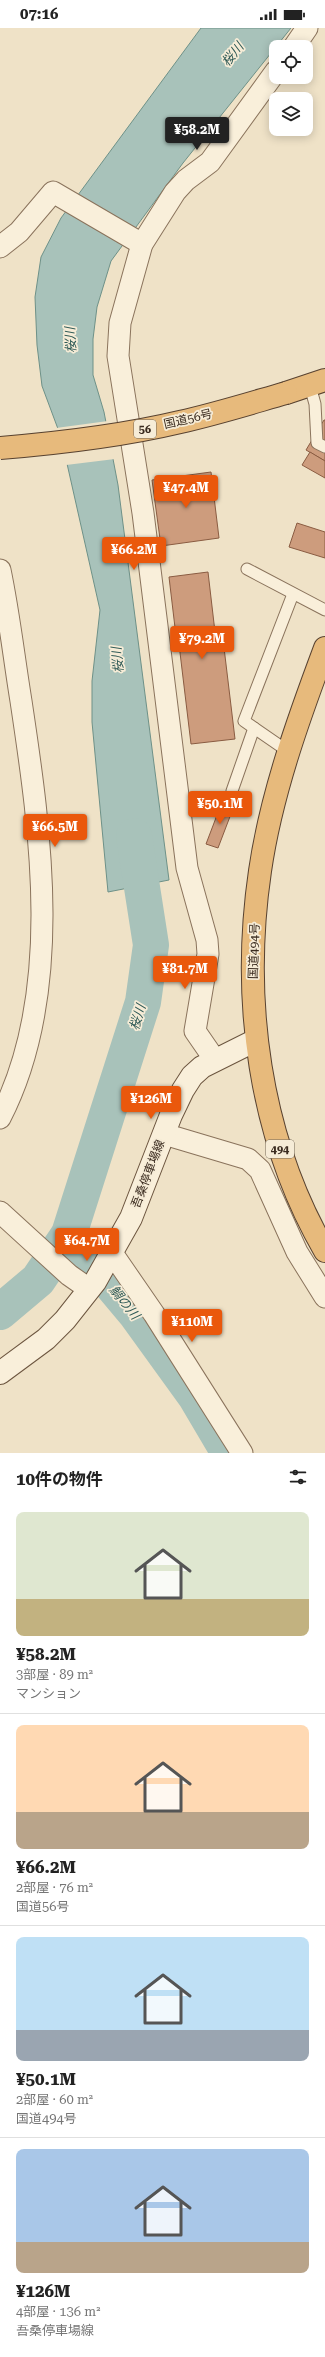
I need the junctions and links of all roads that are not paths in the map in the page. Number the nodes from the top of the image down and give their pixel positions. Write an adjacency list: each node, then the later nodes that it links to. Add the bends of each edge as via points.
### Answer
1 (307, 28): 2 (street)
2 (299, 40)
3 (269, 81): 4 (street, via 210,162 175,192)
4 (137, 242): 5 (street, via 53,192 19,232); 18 (street, via 120,323 118,356 143,513 186,868 207,940 208,954 195,1031)
5 (0, 247)
6 (317, 383): 7 (highway, 国道56号 / 56, bridge, via 181,422 87,440); 8 (lane, via 317,443)
7 (0, 448)
8 (325, 448)
9 (247, 569): 11 (lane)
10 (0, 570): 19 (street, via 30,765 42,888 41,966 28,1039 18,1075)
11 (293, 594): 12 (lane); 14 (lane, via 244,721)
12 (325, 610)
13 (325, 648): 15 (highway, 国道494号 / 494)
14 (254, 728): 15 (lane); 16 (lane)
15 (289, 752): 17 (highway, 国道494号 / 494, via 271,815 260,871 254,942)
16 (232, 791)
17 (256, 1040): 18 (main road, 吾桑停車場線); 22 (highway, 国道494号 / 494, via 263,1082 280,1147 295,1191)
18 (215, 1060): 20 (main road, 吾桑停車場線, via 192,1076 182,1090)
19 (0, 1118)
20 (164, 1134): 23 (main road, 吾桑停車場線, via 131,1218); 25 (street, via 248,1159 260,1170 297,1252)
21 (0, 1212): 24 (street, via 69,1274)
22 (325, 1251)
23 (110, 1257): 24 (main road, 吾桑停車場線); 27 (street, via 154,1314)
24 (92, 1286): 26 (main road, 吾桑停車場線, via 46,1339)
25 (325, 1297)
26 (0, 1373)
27 (242, 1453)

